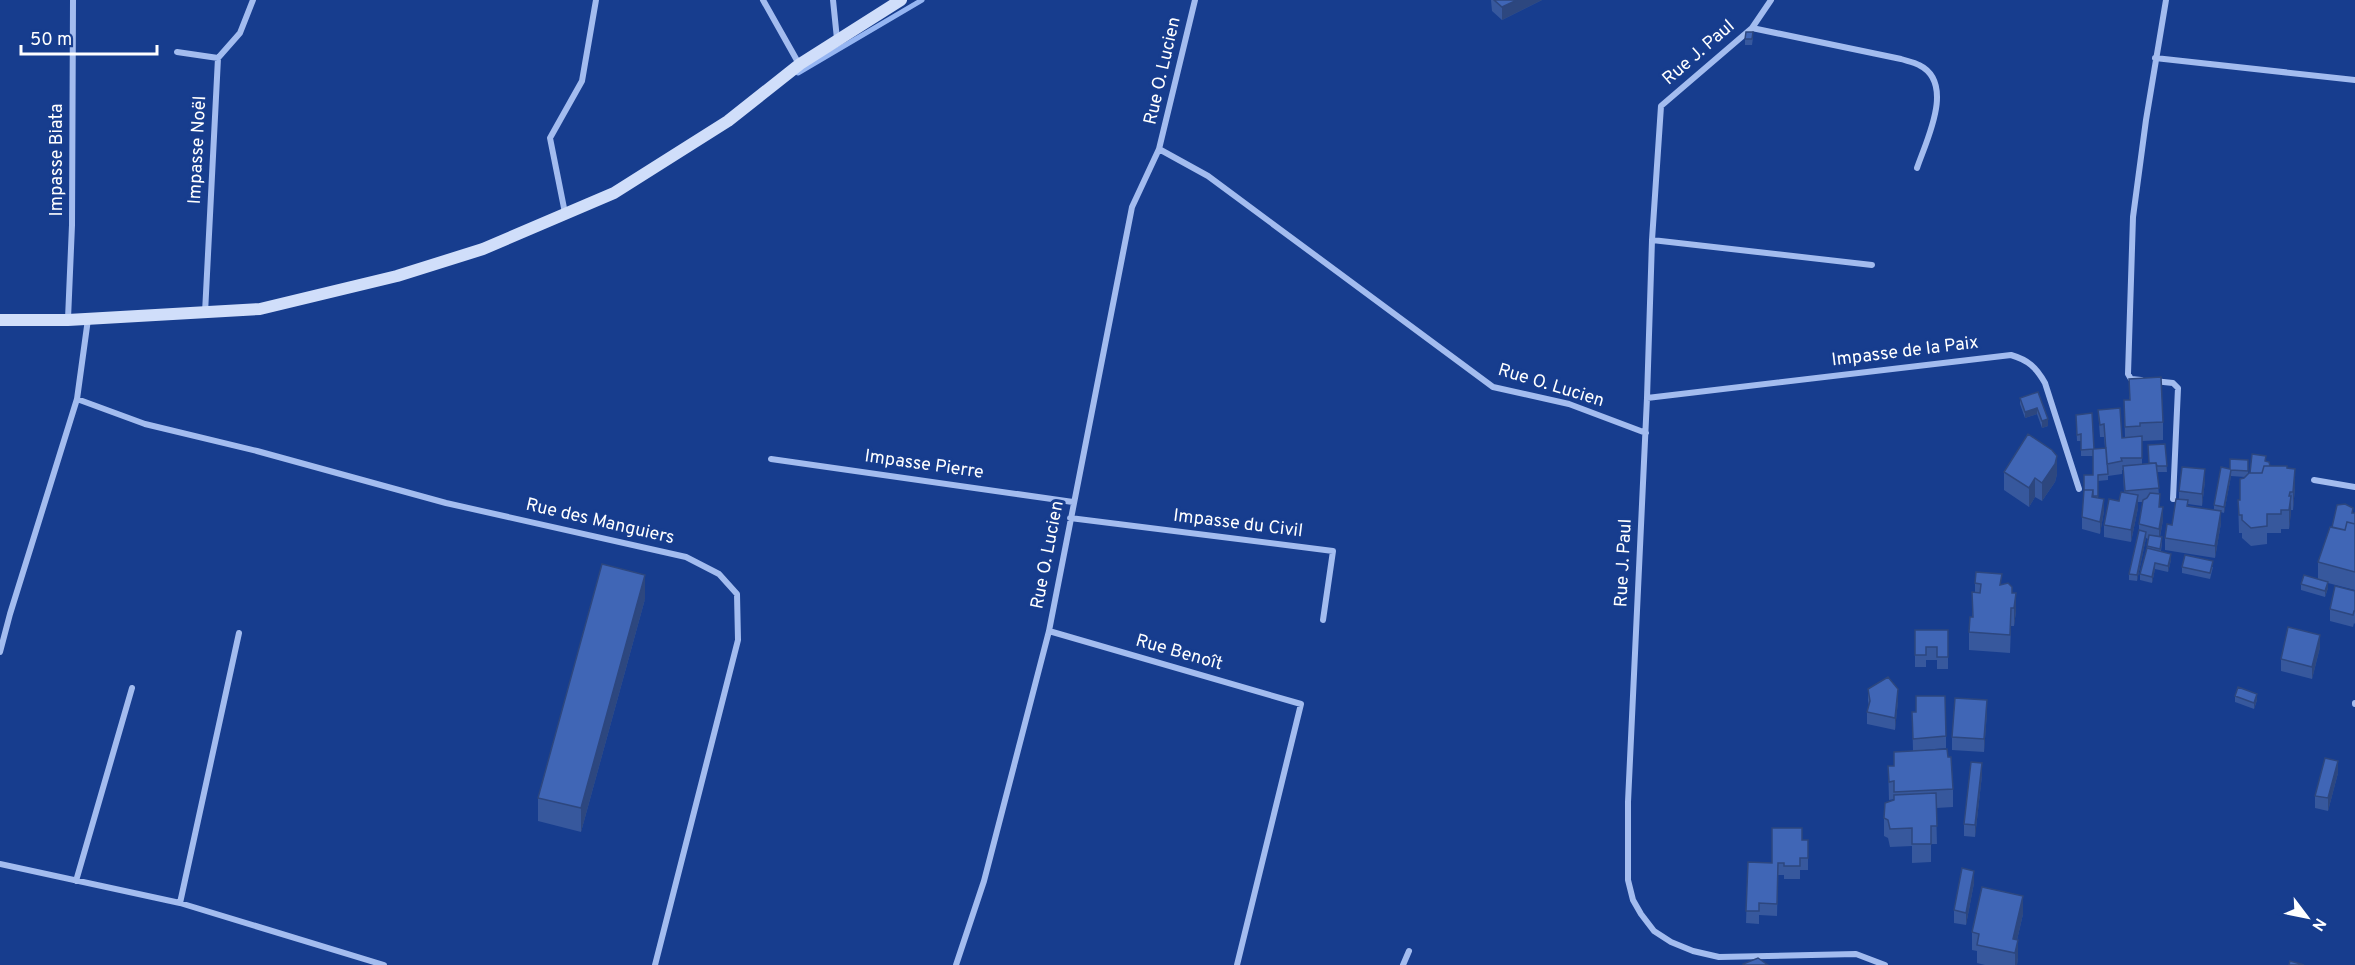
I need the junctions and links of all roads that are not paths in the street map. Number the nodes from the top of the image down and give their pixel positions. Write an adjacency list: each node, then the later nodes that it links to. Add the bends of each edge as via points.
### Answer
1 (73, 0): 25 (street, Impasse Biata)
2 (254, 0): 13 (street, via 240,33)
3 (596, 0): 19 (street, via 582,81 550,138)
4 (763, 0): 15 (street)
5 (833, 0): 11 (street)
6 (901, 0): 11 (main road)
7 (1195, 0): 17 (street, Rue O. Lucien)
8 (1771, 0): 10 (street, Rue J. Paul)
9 (2166, 0): 14 (street)
10 (1752, 28): 18 (street, via 1921,66 1937,88 1938,106); 20 (street, Rue J. Paul, via 1661,106)
11 (837, 39): 15 (main road)
12 (177, 52): 13 (street)
13 (218, 58): 22 (street, Impasse Noël)
14 (2155, 58): 16 (street); 33 (street, via 2133,217 2128,374 2131,379 2173,383 2178,388)
15 (800, 64): 19 (main road, via 728,121 663,164 615,193)
16 (2355, 80)
17 (1159, 149): 28 (street, Rue O. Lucien, via 1208,176 1493,387 1569,404); 34 (street, Rue O. Lucien, via 1132,207)
18 (1917, 168)
19 (565, 213): 22 (main road, via 483,249 397,276 260,309)
20 (1652, 240): 21 (street); 26 (street, Rue J. Paul)
21 (1872, 264)
22 (205, 313): 23 (main road)
23 (88, 319): 25 (main road); 27 (street)
24 (0, 320): 25 (main road)
25 (68, 320)
26 (1647, 398): 28 (street, Rue J. Paul); 32 (street, Impasse de la Paix, via 2010,355 2026,360 2041,376)
27 (77, 399): 39 (street); 46 (street, Rue des Manguiers, via 144,424 446,503 686,556 719,574 737,594 738,640)
28 (1646, 433): 50 (street, Rue J. Paul, via 1628,802 1628,880 1633,900 1654,931 1693,951 1719,957 1857,954)
29 (771, 459): 34 (street, Impasse Pierre)
30 (2314, 480): 31 (street)
31 (2355, 487)
32 (2079, 489)
33 (2173, 498)
34 (1073, 502): 35 (street, Rue O. Lucien)
35 (1070, 518): 36 (street, Impasse du Civil, via 1333,551); 37 (street, Rue O. Lucien)
36 (1323, 620)
37 (1049, 631): 47 (street, Rue O. Lucien, via 984,882); 48 (street, Rue Benoît, via 1302,704)
38 (239, 633): 43 (street)
39 (0, 652)
40 (132, 688): 42 (street)
41 (0, 864): 42 (street)
42 (76, 881): 43 (street)
43 (180, 903): 45 (street)
44 (1409, 951): 49 (street)
45 (384, 965)
46 (655, 965)
47 (956, 965)
48 (1237, 965)
49 (1403, 965)
50 (1885, 965)

